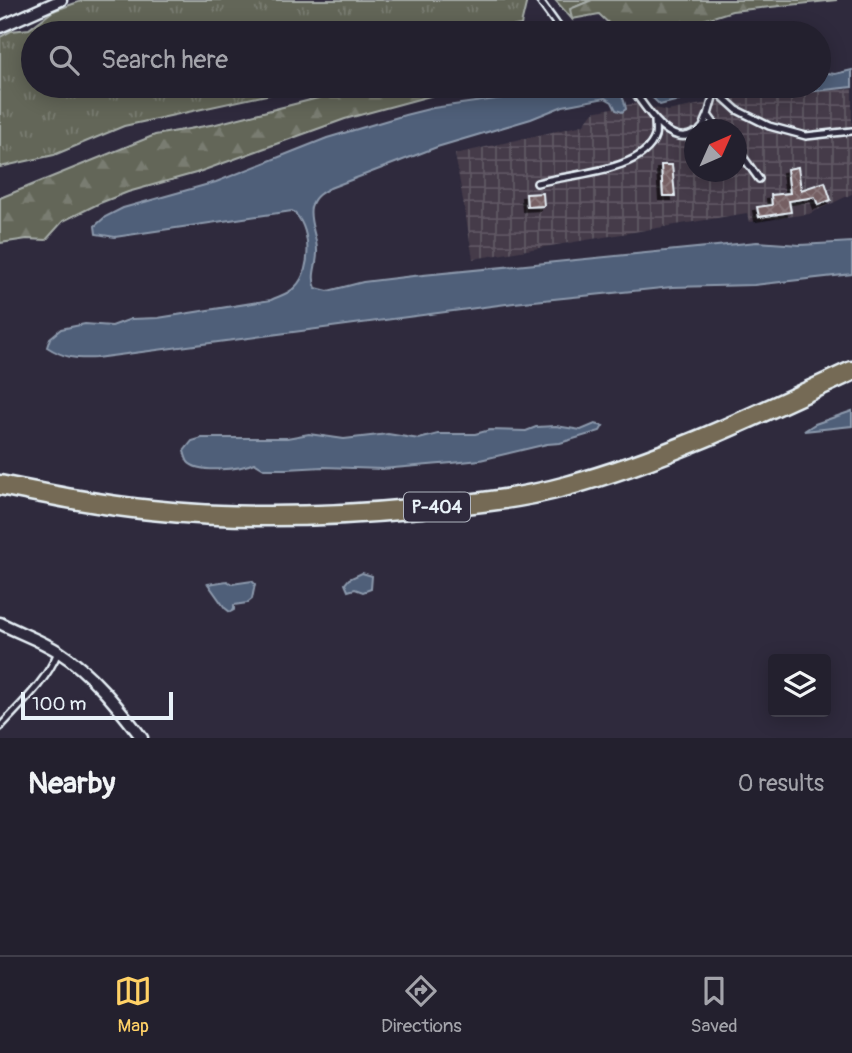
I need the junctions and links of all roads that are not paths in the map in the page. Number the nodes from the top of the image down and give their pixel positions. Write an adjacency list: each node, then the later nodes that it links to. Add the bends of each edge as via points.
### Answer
1 (61, 0): 4 (street)
2 (539, 0): 3 (lane)
3 (554, 21)
4 (0, 27)
5 (638, 98): 11 (lane)
6 (712, 98): 8 (lane)
7 (724, 98): 12 (lane, via 769,126 806,136)
8 (708, 115): 9 (lane); 10 (lane)
9 (706, 119)
10 (711, 119)
11 (655, 120): 13 (lane, via 667,131); 16 (lane, via 653,141 635,156 589,174)
12 (852, 131)
13 (684, 136)
14 (747, 162): 15 (lane)
15 (759, 179)
16 (537, 183)
17 (852, 371): 18 (highway, Р-404, via 621,469 566,486 481,503 320,516 247,516 153,511)
18 (0, 485)
19 (0, 623): 20 (street)
20 (58, 652): 21 (lane, via 43,680); 22 (street, via 102,690)
21 (0, 727)
22 (142, 738)

